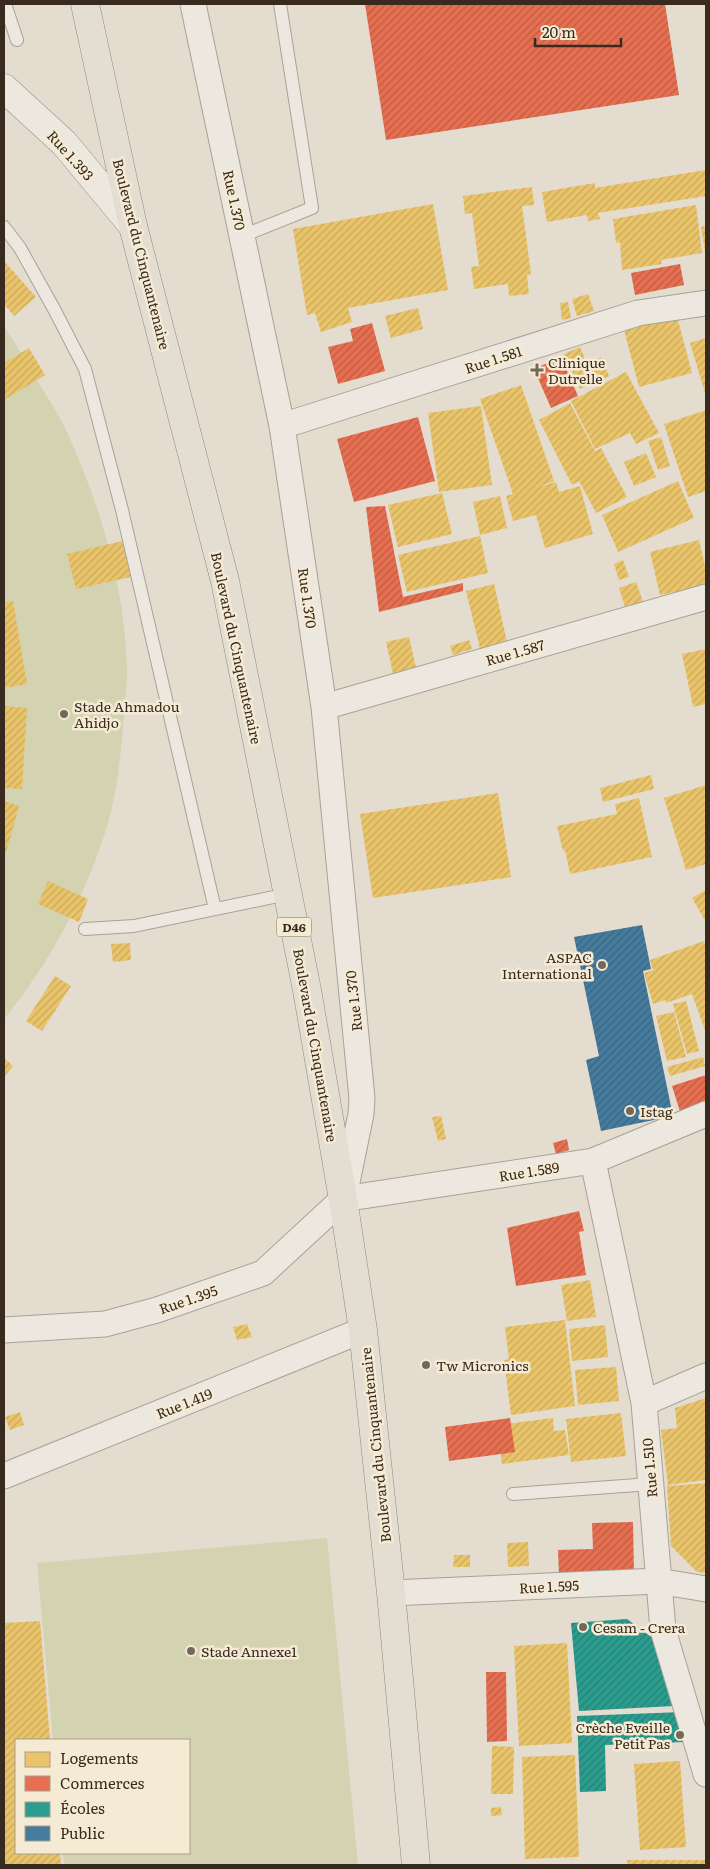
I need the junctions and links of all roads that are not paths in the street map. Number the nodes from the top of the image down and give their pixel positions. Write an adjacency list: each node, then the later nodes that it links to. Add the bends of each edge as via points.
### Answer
1 (5, 4): 5 (lane)
2 (85, 4): 7 (main road, Boulevard du Cinquantenaire / D46)
3 (193, 4): 9 (street, Rue 1.370)
4 (280, 4): 9 (lane, via 312,208)
5 (17, 40)
6 (4, 88): 7 (main road, Rue 1.393, via 64,143)
7 (133, 226): 14 (main road, Boulevard du Cinquantenaire / D46, via 225,581)
8 (4, 227): 15 (lane, via 20,248 85,369 122,510)
9 (242, 236): 11 (street, Rue 1.370)
10 (706, 303): 11 (street, Rue 1.581, via 638,313)
11 (282, 426): 13 (street, Rue 1.370)
12 (706, 597): 13 (street, Rue 1.587)
13 (324, 707): 19 (street, Rue 1.370, via 362,1098)
14 (288, 894): 15 (lane); 19 (main road, Boulevard du Cinquantenaire / D46)
15 (215, 909): 16 (lane, via 134,926)
16 (85, 929)
17 (706, 1114): 18 (street, Rue 1.589)
18 (593, 1161): 19 (street, Rue 1.589); 23 (street, Rue 1.510)
19 (343, 1199): 20 (street, Rue 1.395, via 263,1273 157,1310 105,1324); 21 (main road, Boulevard du Cinquantenaire / D46)
20 (4, 1330)
21 (363, 1330): 24 (street, Rue 1.419); 29 (main road, Boulevard du Cinquantenaire / D46)
22 (706, 1376): 23 (street)
23 (644, 1403): 25 (street, Rue 1.510)
24 (4, 1476)
25 (651, 1484): 26 (lane); 27 (street, Rue 1.510)
26 (513, 1494)
27 (658, 1581): 28 (street, Rue 1.595); 29 (street, Rue 1.595); 30 (street, Rue 1.510, via 663,1630)
28 (706, 1589)
29 (391, 1594): 31 (main road, Boulevard du Cinquantenaire / D46)
30 (706, 1774)
31 (416, 1865)

